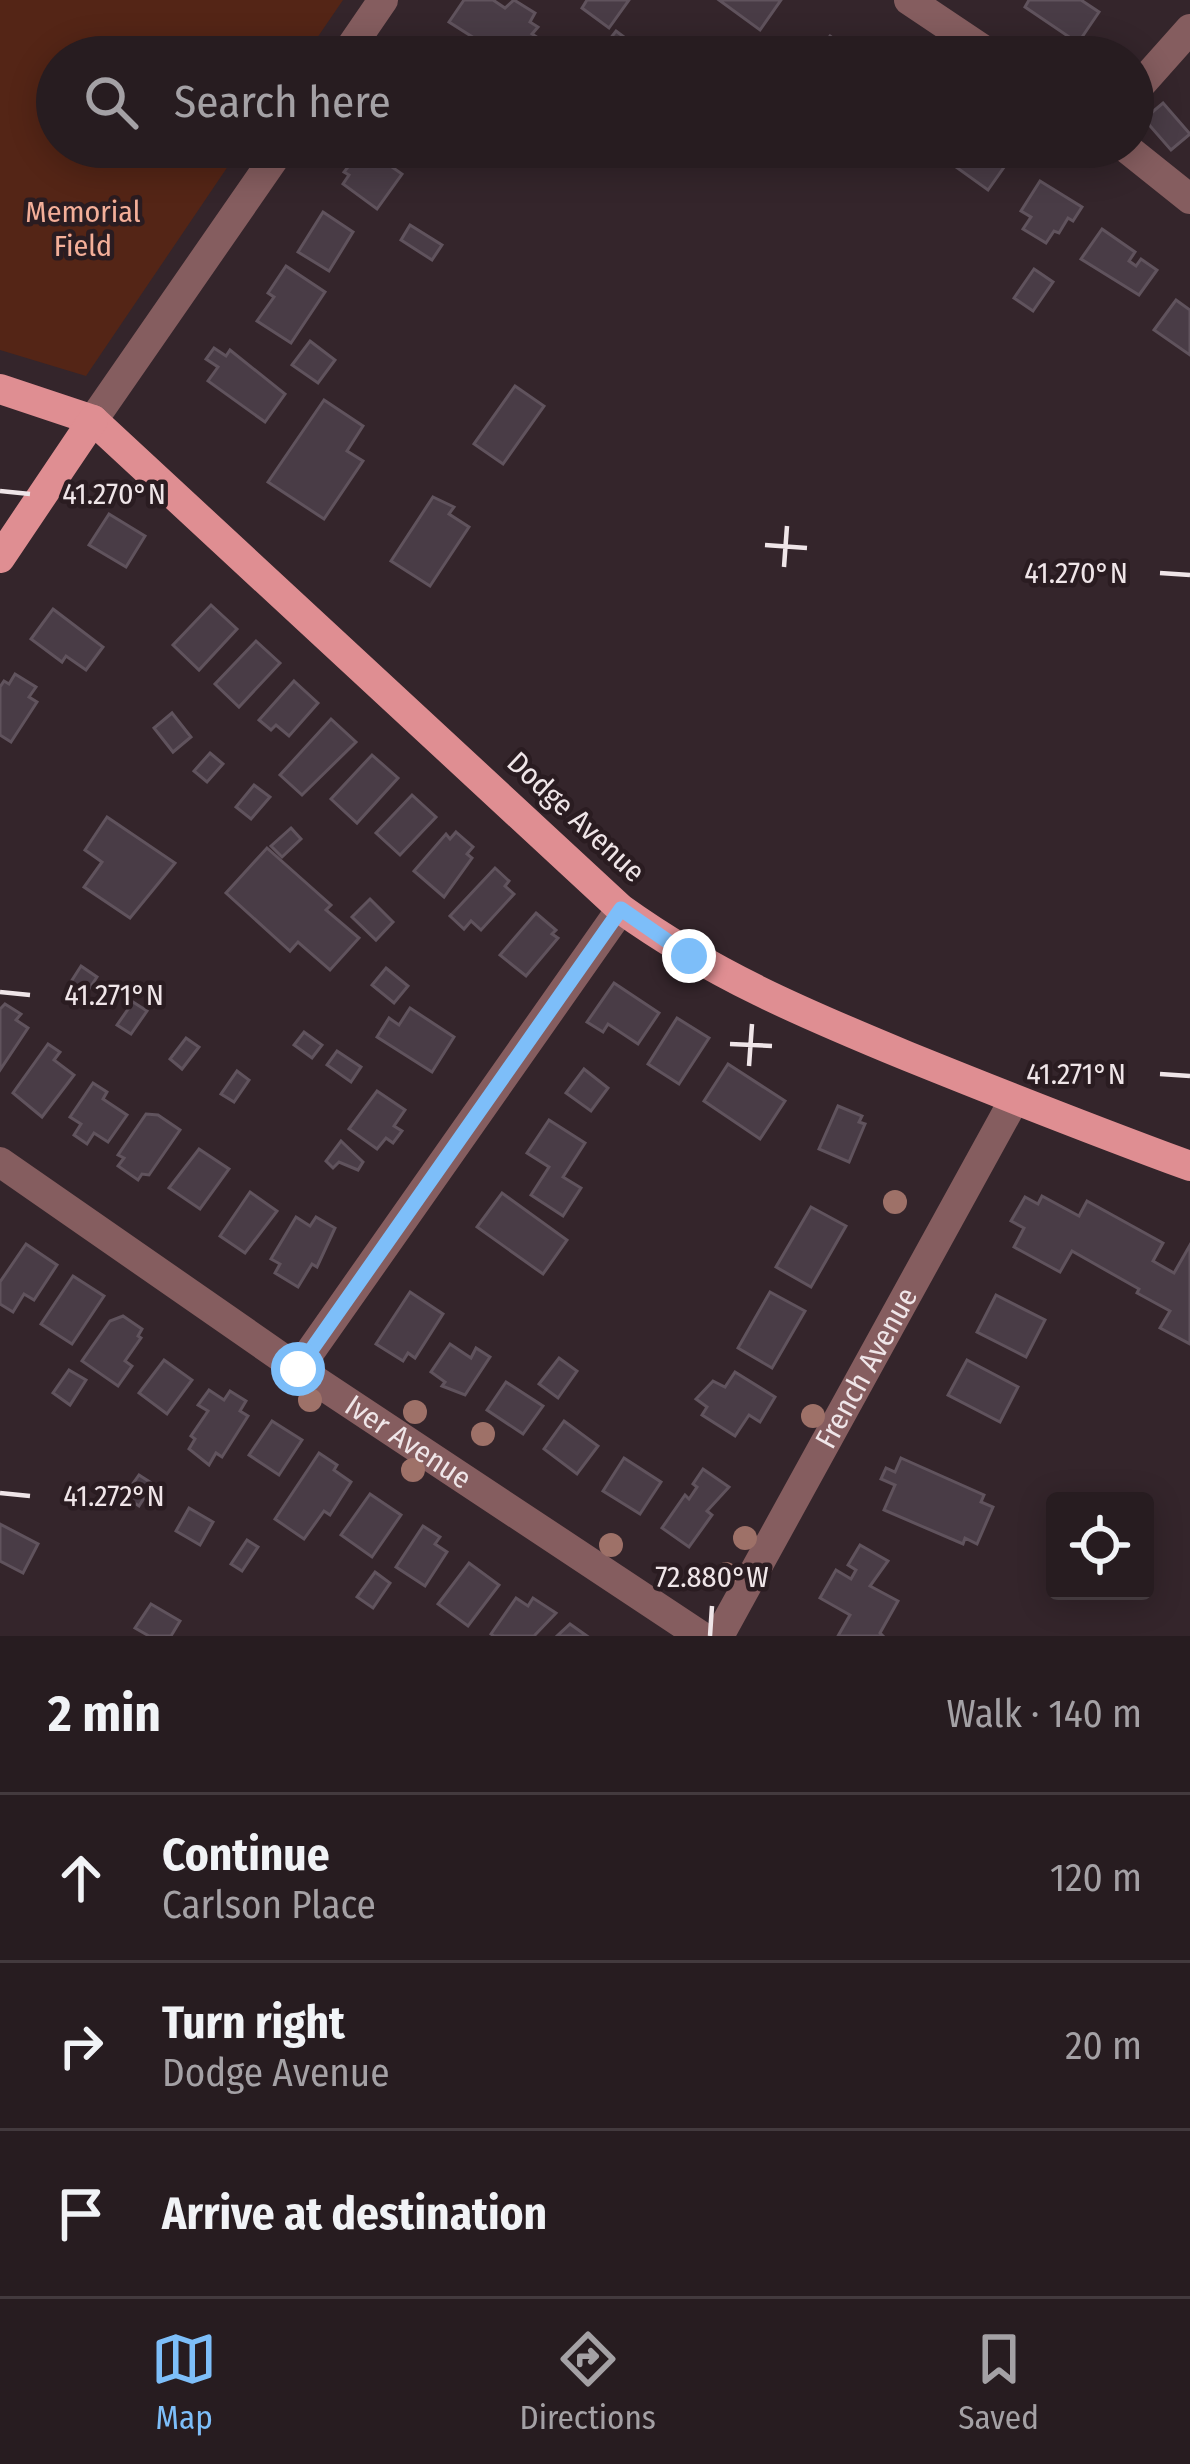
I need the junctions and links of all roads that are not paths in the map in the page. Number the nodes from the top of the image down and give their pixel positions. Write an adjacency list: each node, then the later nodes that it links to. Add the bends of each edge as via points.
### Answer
1 (383, 0): 4 (street)
2 (909, 0): 5 (street)
3 (1190, 29): 6 (street)
4 (358, 36)
5 (963, 36)
6 (1154, 69)
7 (268, 168): 11 (street)
8 (1151, 168): 9 (street)
9 (1190, 199)
10 (0, 389): 11 (main road, Dodge Avenue)
11 (94, 420): 12 (main road); 13 (main road, Dodge Avenue)
12 (0, 558)
13 (621, 909): 14 (main road, Dodge Avenue, via 739,983); 17 (street)
14 (1014, 1100): 16 (main road, Dodge Avenue); 19 (street, French Avenue)
15 (0, 1162): 17 (street, Iver Avenue)
16 (1190, 1166)
17 (298, 1369): 18 (street, Iver Avenue)
18 (701, 1636)
19 (719, 1636)

